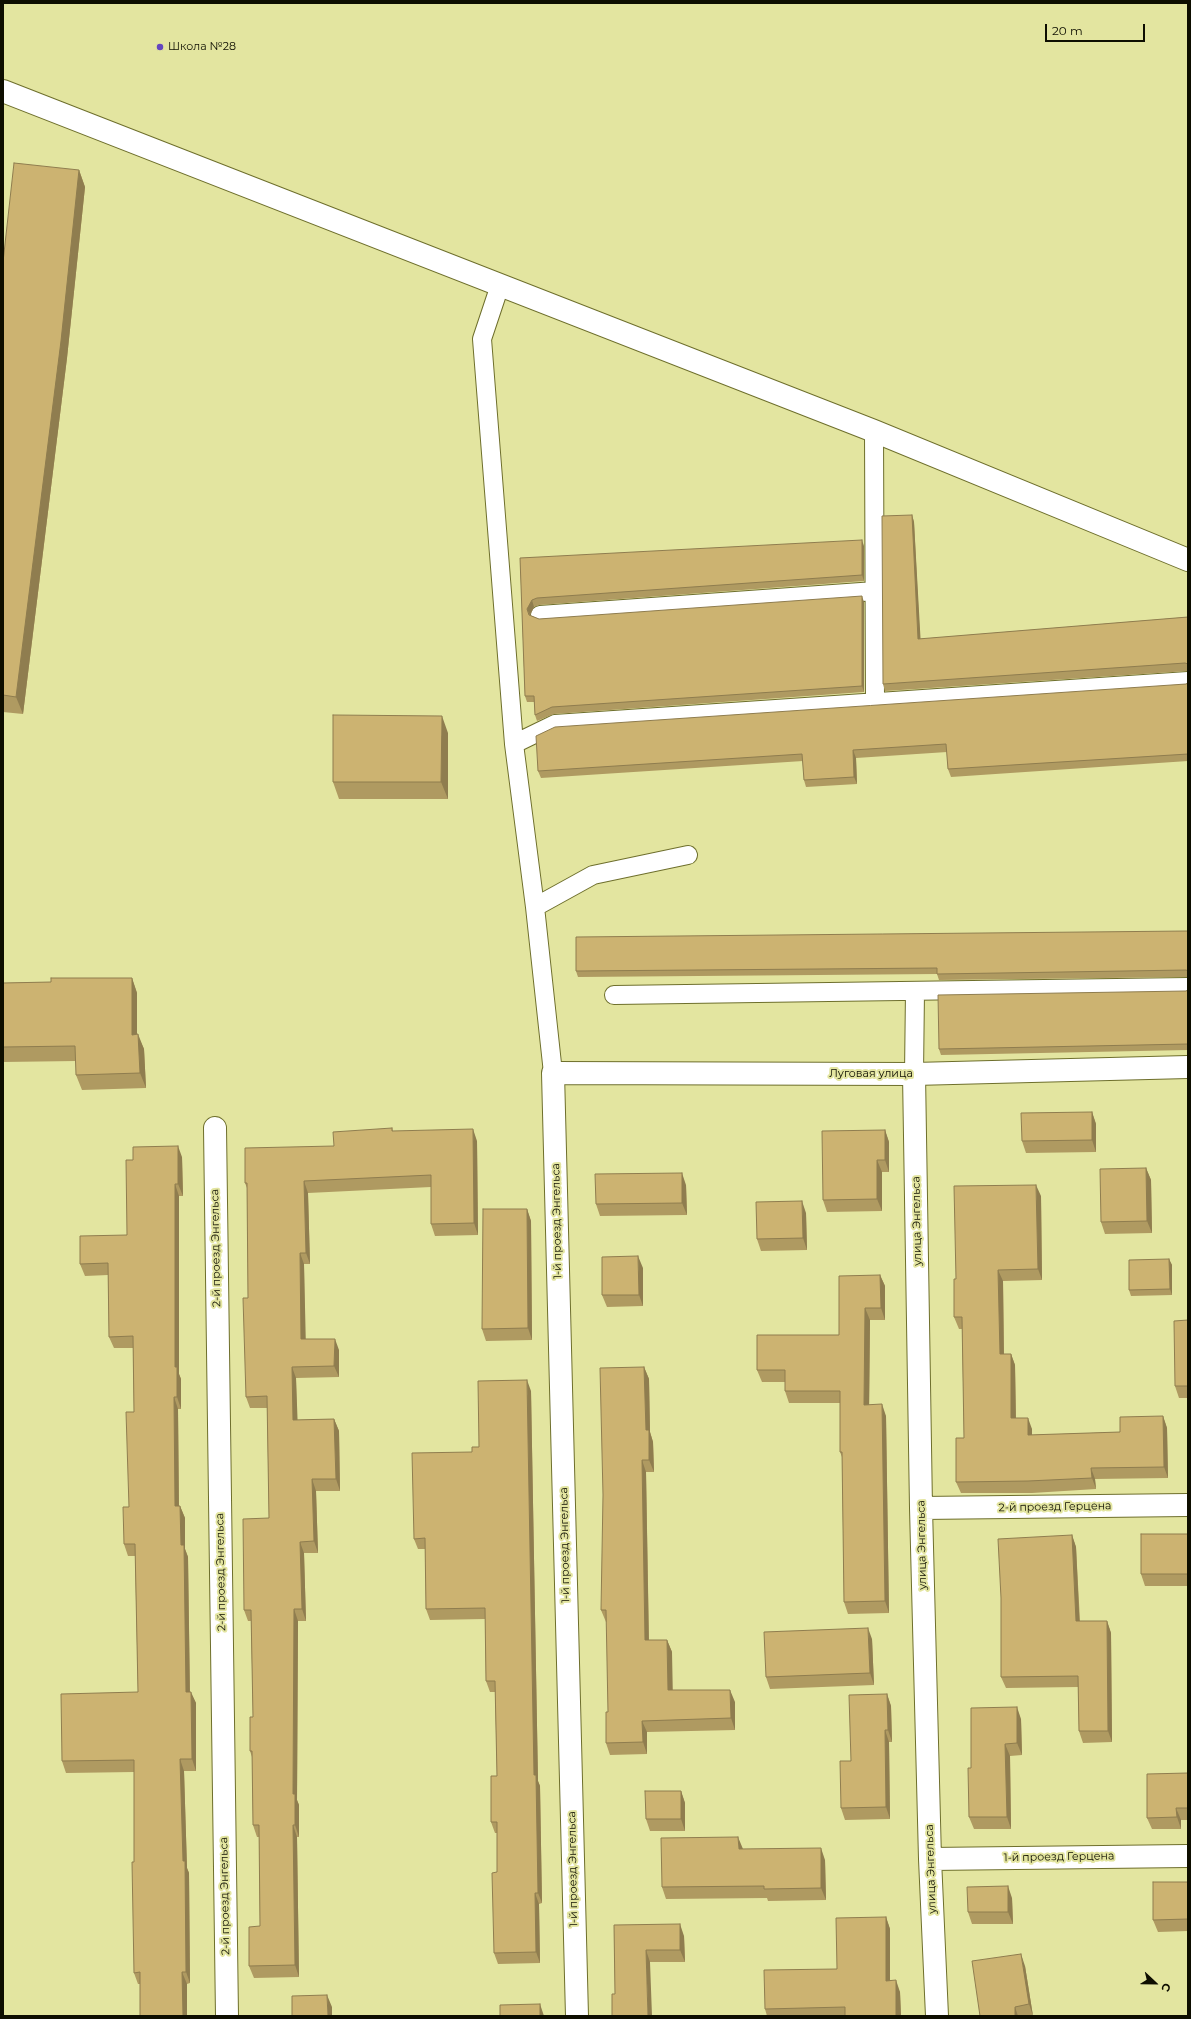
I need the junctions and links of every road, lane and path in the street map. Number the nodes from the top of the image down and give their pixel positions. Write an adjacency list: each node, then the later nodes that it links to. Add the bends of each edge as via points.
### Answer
1 (3, 90): 2 (street)
2 (500, 285): 3 (street); 9 (lane, via 482,339)
3 (874, 431): 4 (street); 5 (lane)
4 (1188, 560)
5 (875, 591): 6 (lane); 8 (lane)
6 (540, 615)
7 (1188, 681): 8 (lane)
8 (875, 703): 9 (lane, via 555,724)
9 (514, 744): 11 (lane)
10 (688, 855): 11 (lane, via 594,874)
11 (535, 907): 16 (lane)
12 (1188, 987): 13 (lane)
13 (915, 991): 14 (lane); 17 (lane)
14 (614, 996)
15 (1188, 1068): 17 (street, Луговая улица)
16 (553, 1073): 17 (street, Луговая улица); 24 (street, 1-й проезд Энгельса)
17 (914, 1074): 20 (street, улица Энгельса)
18 (215, 1128): 23 (street, 2-й проезд Энгельса)
19 (1188, 1505): 20 (street, 2-й проезд Герцена)
20 (921, 1508): 22 (street, улица Энгельса)
21 (1188, 1856): 22 (street, 1-й проезд Герцена)
22 (930, 1859): 25 (street, улица Энгельса)
23 (227, 2016)
24 (577, 2016)
25 (937, 2016)

